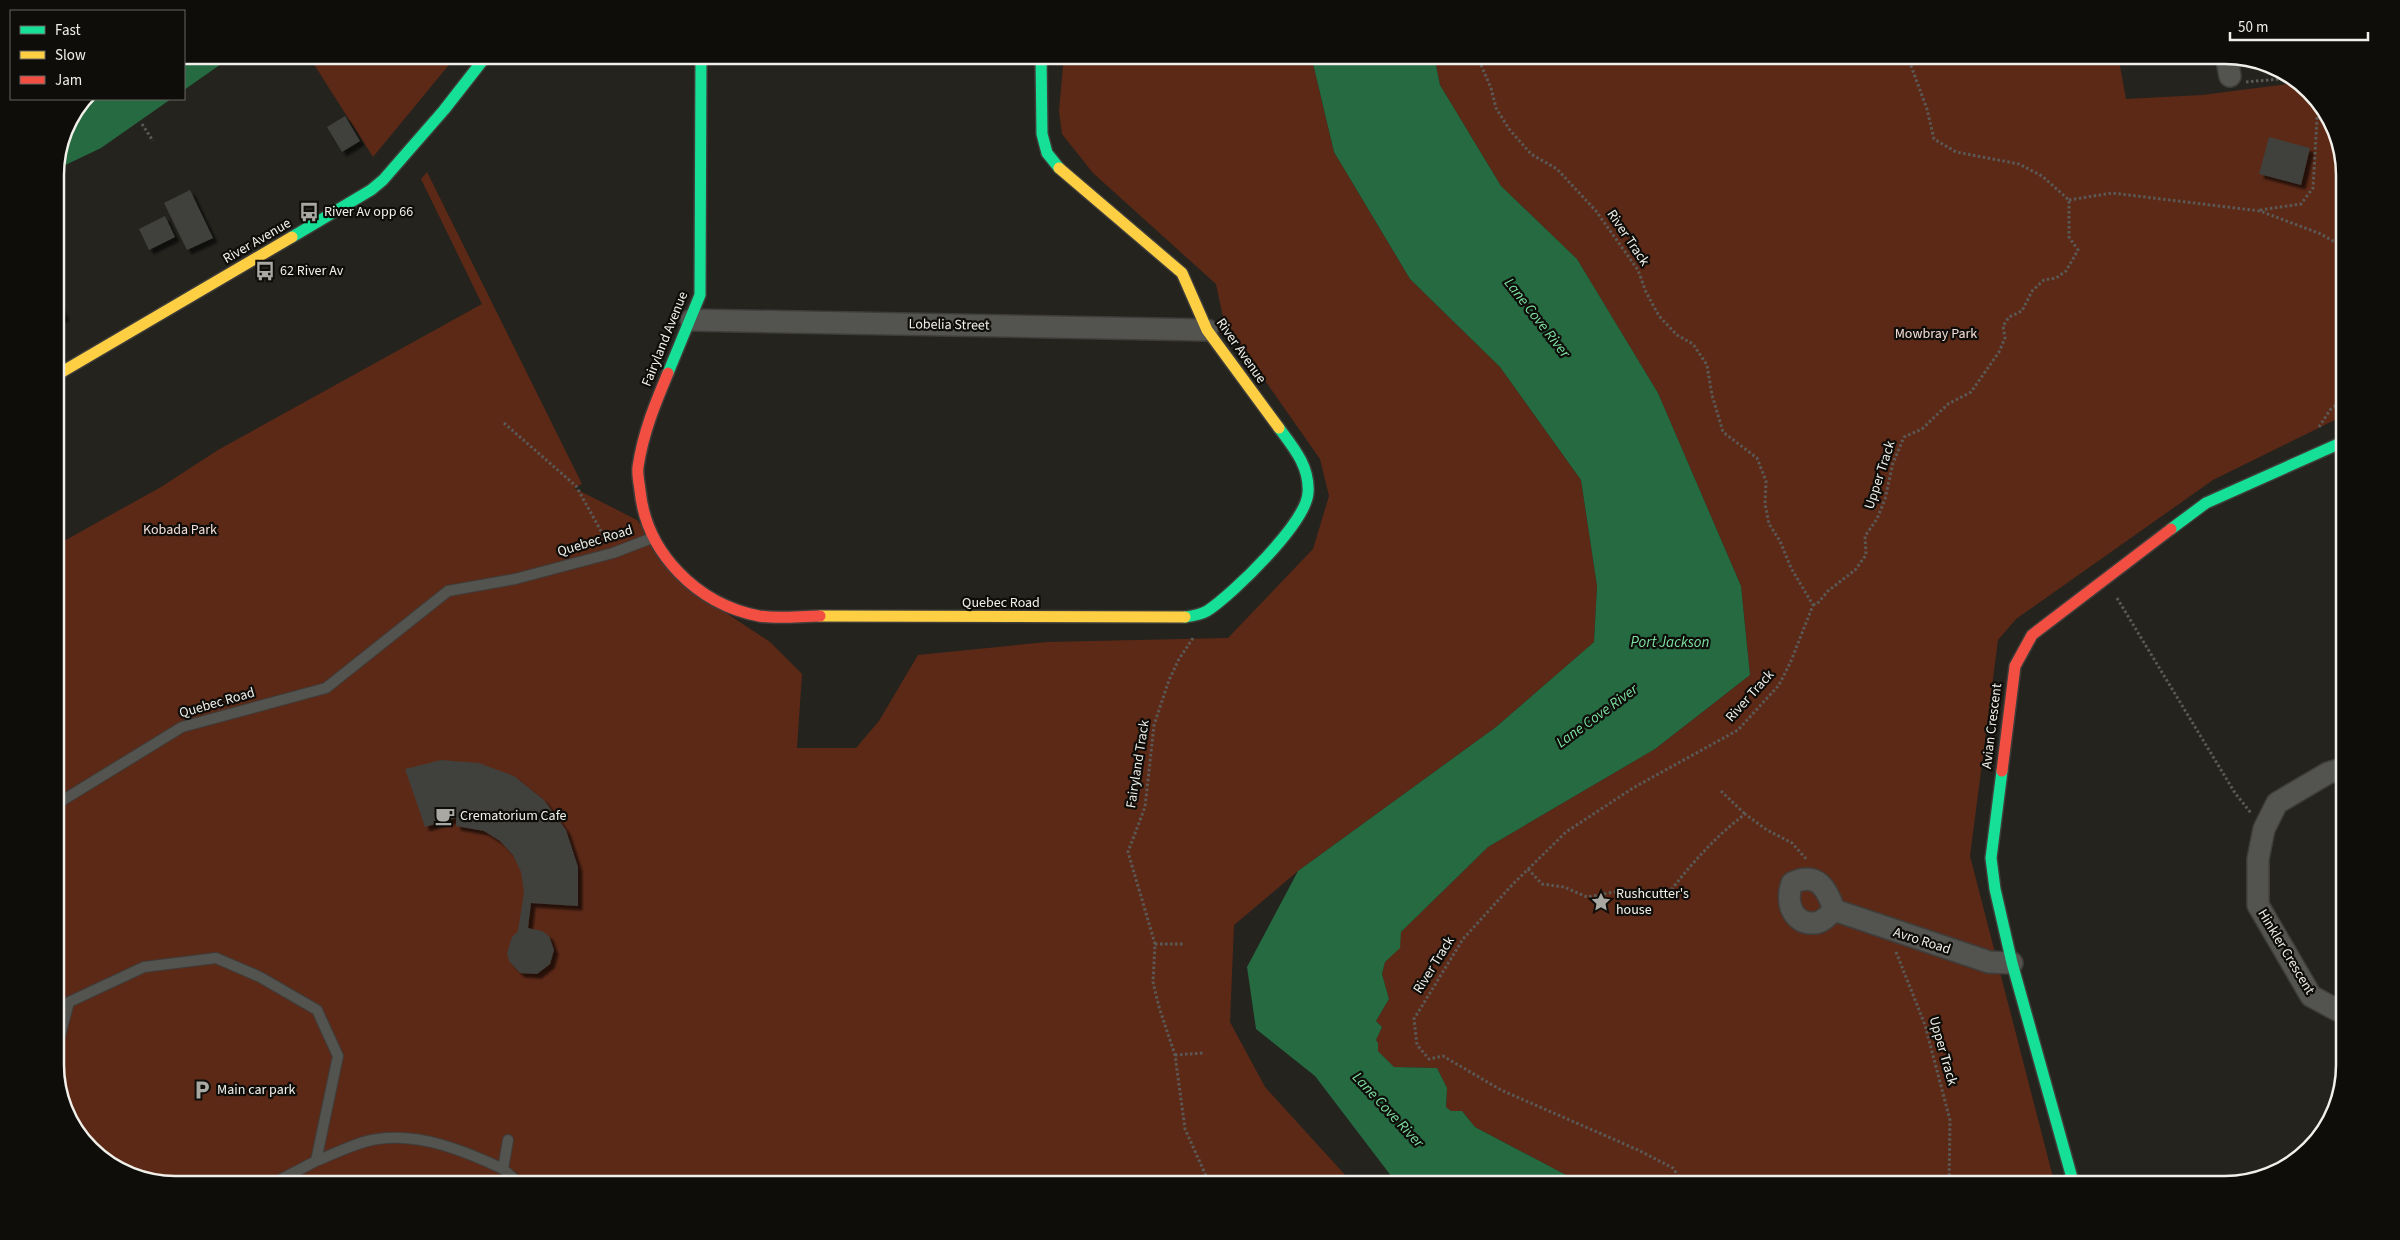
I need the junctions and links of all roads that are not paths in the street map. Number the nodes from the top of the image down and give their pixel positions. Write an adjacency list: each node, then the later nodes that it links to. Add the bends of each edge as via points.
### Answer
1 (481, 64): 6 (street, River Avenue, via 371,190)
2 (701, 64): 4 (street, Fairyland Avenue, via 700,295)
3 (1041, 64): 5 (street, River Avenue, via 1042,134 1047,153 1059,168 1182,273)
4 (691, 320): 5 (street, Lobelia Street); 8 (street, Fairyland Avenue, via 648,420 638,469 642,509)
5 (1206, 330): 9 (street, River Avenue, via 1299,455 1308,485 1304,509 1298,520 1230,592)
6 (64, 371)
7 (2336, 445): 13 (street, Avian Crescent, via 2206,503 2032,635 2015,666 1991,858)
8 (653, 538): 9 (street, Quebec Road, via 682,578 717,602 760,616 1176,619); 11 (lane, Quebec Road, via 614,553 515,579 448,591 326,688 182,727)
9 (1205, 612)
10 (2336, 771): 14 (street, Hinkler Crescent, via 2277,803 2264,829 2258,859 2258,905 2310,996)
11 (64, 799)
12 (1834, 910): 12 (street, via 1816,923 1794,914 1788,903 1792,883 1811,878 1822,885); 13 (street, Avro Road, via 1989,962)
13 (2012, 963): 21 (street, Avian Crescent)
14 (2336, 1010)
15 (64, 1021): 17 (lane, via 69,1002 144,967 216,958 260,977 317,1010 338,1056)
16 (508, 1140): 18 (lane)
17 (316, 1161): 18 (lane, via 377,1139 423,1139); 19 (lane)
18 (503, 1169): 20 (lane)
19 (287, 1176)
20 (511, 1176)
21 (2071, 1176)

